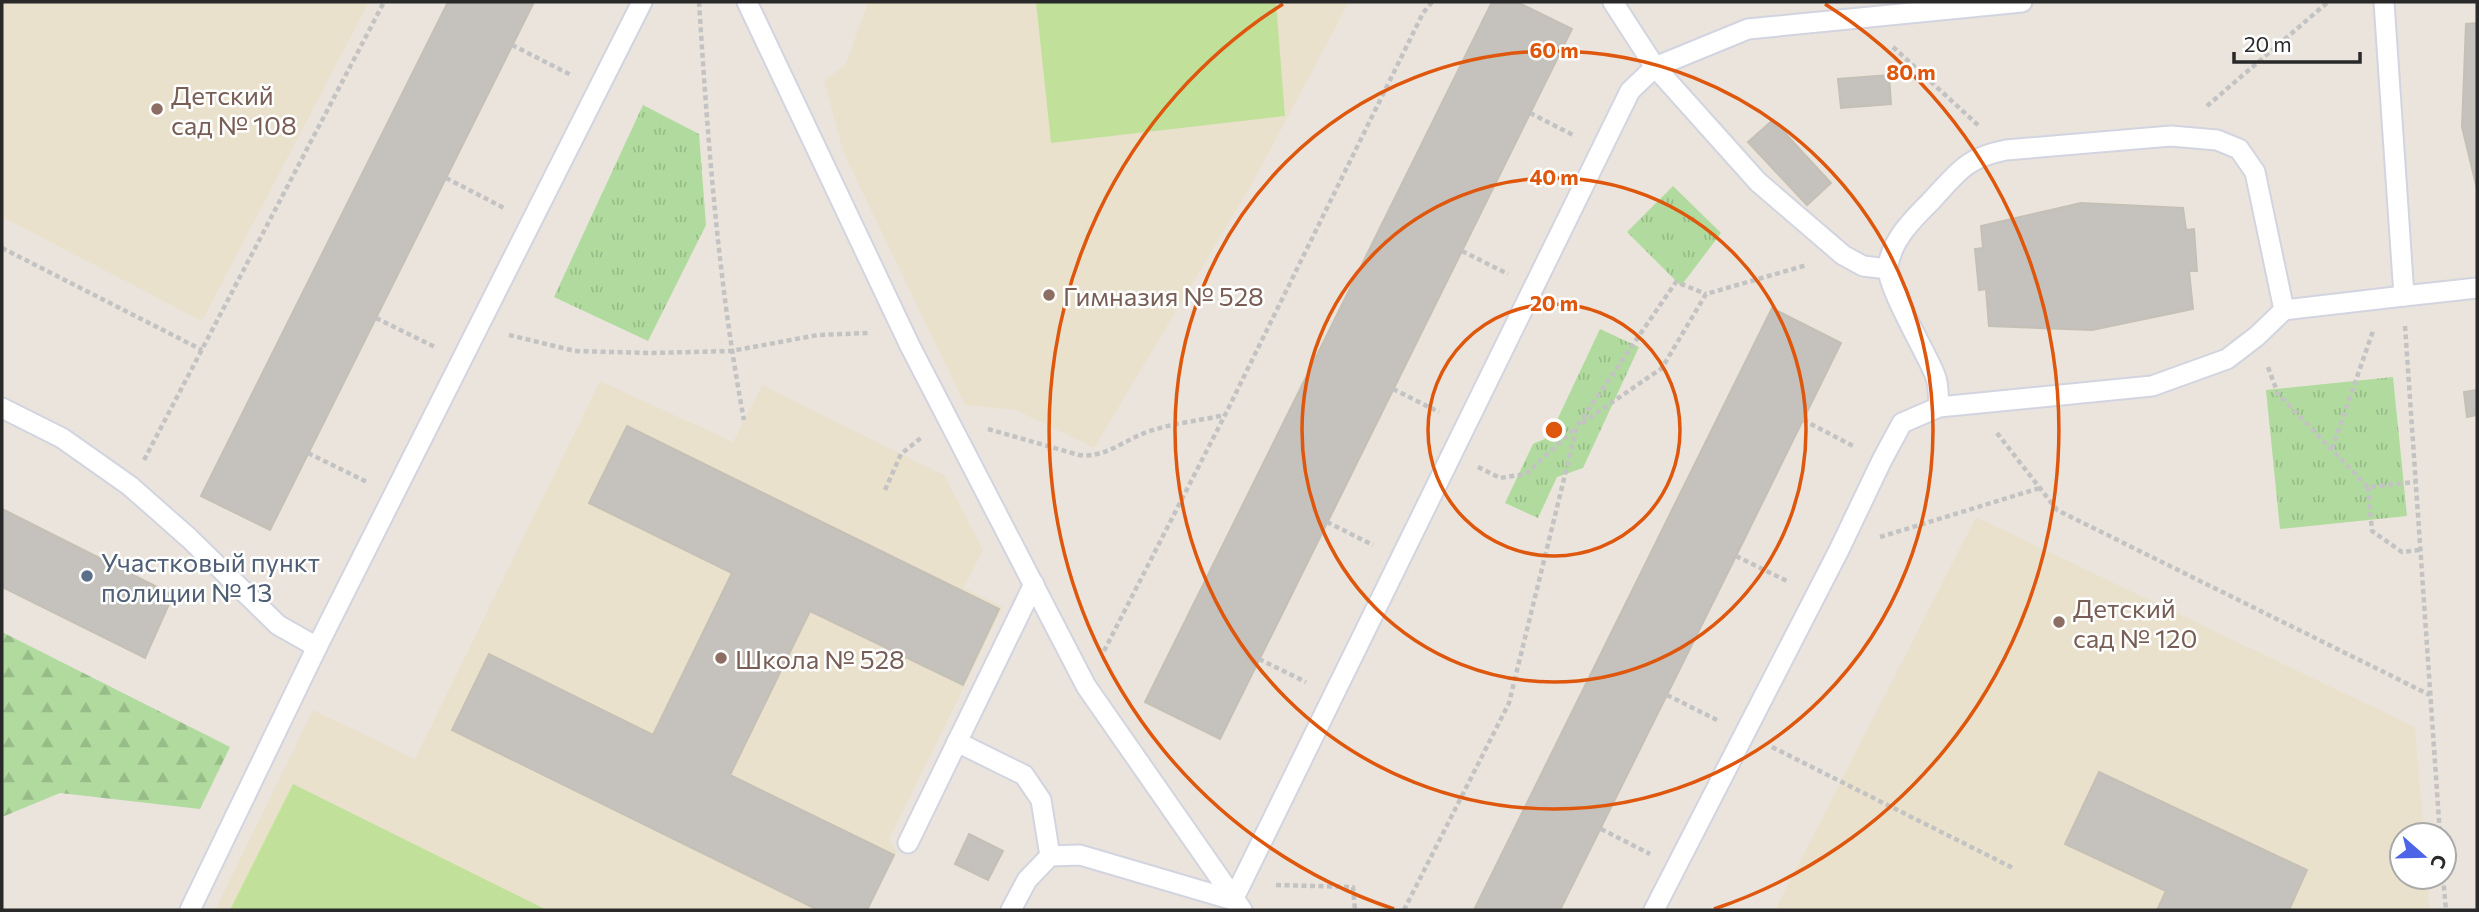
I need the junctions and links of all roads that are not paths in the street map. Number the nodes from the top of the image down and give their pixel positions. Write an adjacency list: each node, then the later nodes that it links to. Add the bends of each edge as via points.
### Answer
1 (642, 2): 14 (lane)
2 (747, 2): 13 (lane, via 910,346)
3 (1613, 2): 6 (lane)
4 (2022, 2): 6 (lane, via 1748,29)
5 (2385, 2): 9 (lane)
6 (1655, 67): 7 (lane, via 1758,182 1843,255 1863,266); 18 (lane, via 1630,91 1333,695)
7 (1888, 269): 10 (lane, via 1895,245 1911,222 1963,167 1981,155 2171,136 2217,140 2239,149 2255,172); 11 (lane, via 1937,379)
8 (2477, 288): 9 (lane)
9 (2394, 297): 10 (lane)
10 (2284, 310): 11 (lane, via 2227,359 2152,386)
11 (1939, 407): 21 (lane, via 1902,423)
12 (2, 408): 14 (lane, via 61,438 130,486 278,625)
13 (1034, 584): 15 (lane); 18 (lane, via 1086,686)
14 (317, 646): 19 (lane)
15 (957, 742): 16 (lane); 17 (lane, via 1024,775 1041,800)
16 (908, 843)
17 (1050, 856): 18 (lane, via 1080,855); 20 (lane, via 1027,880)
18 (1239, 898)
19 (190, 910)
20 (1011, 910)
21 (1654, 910)

